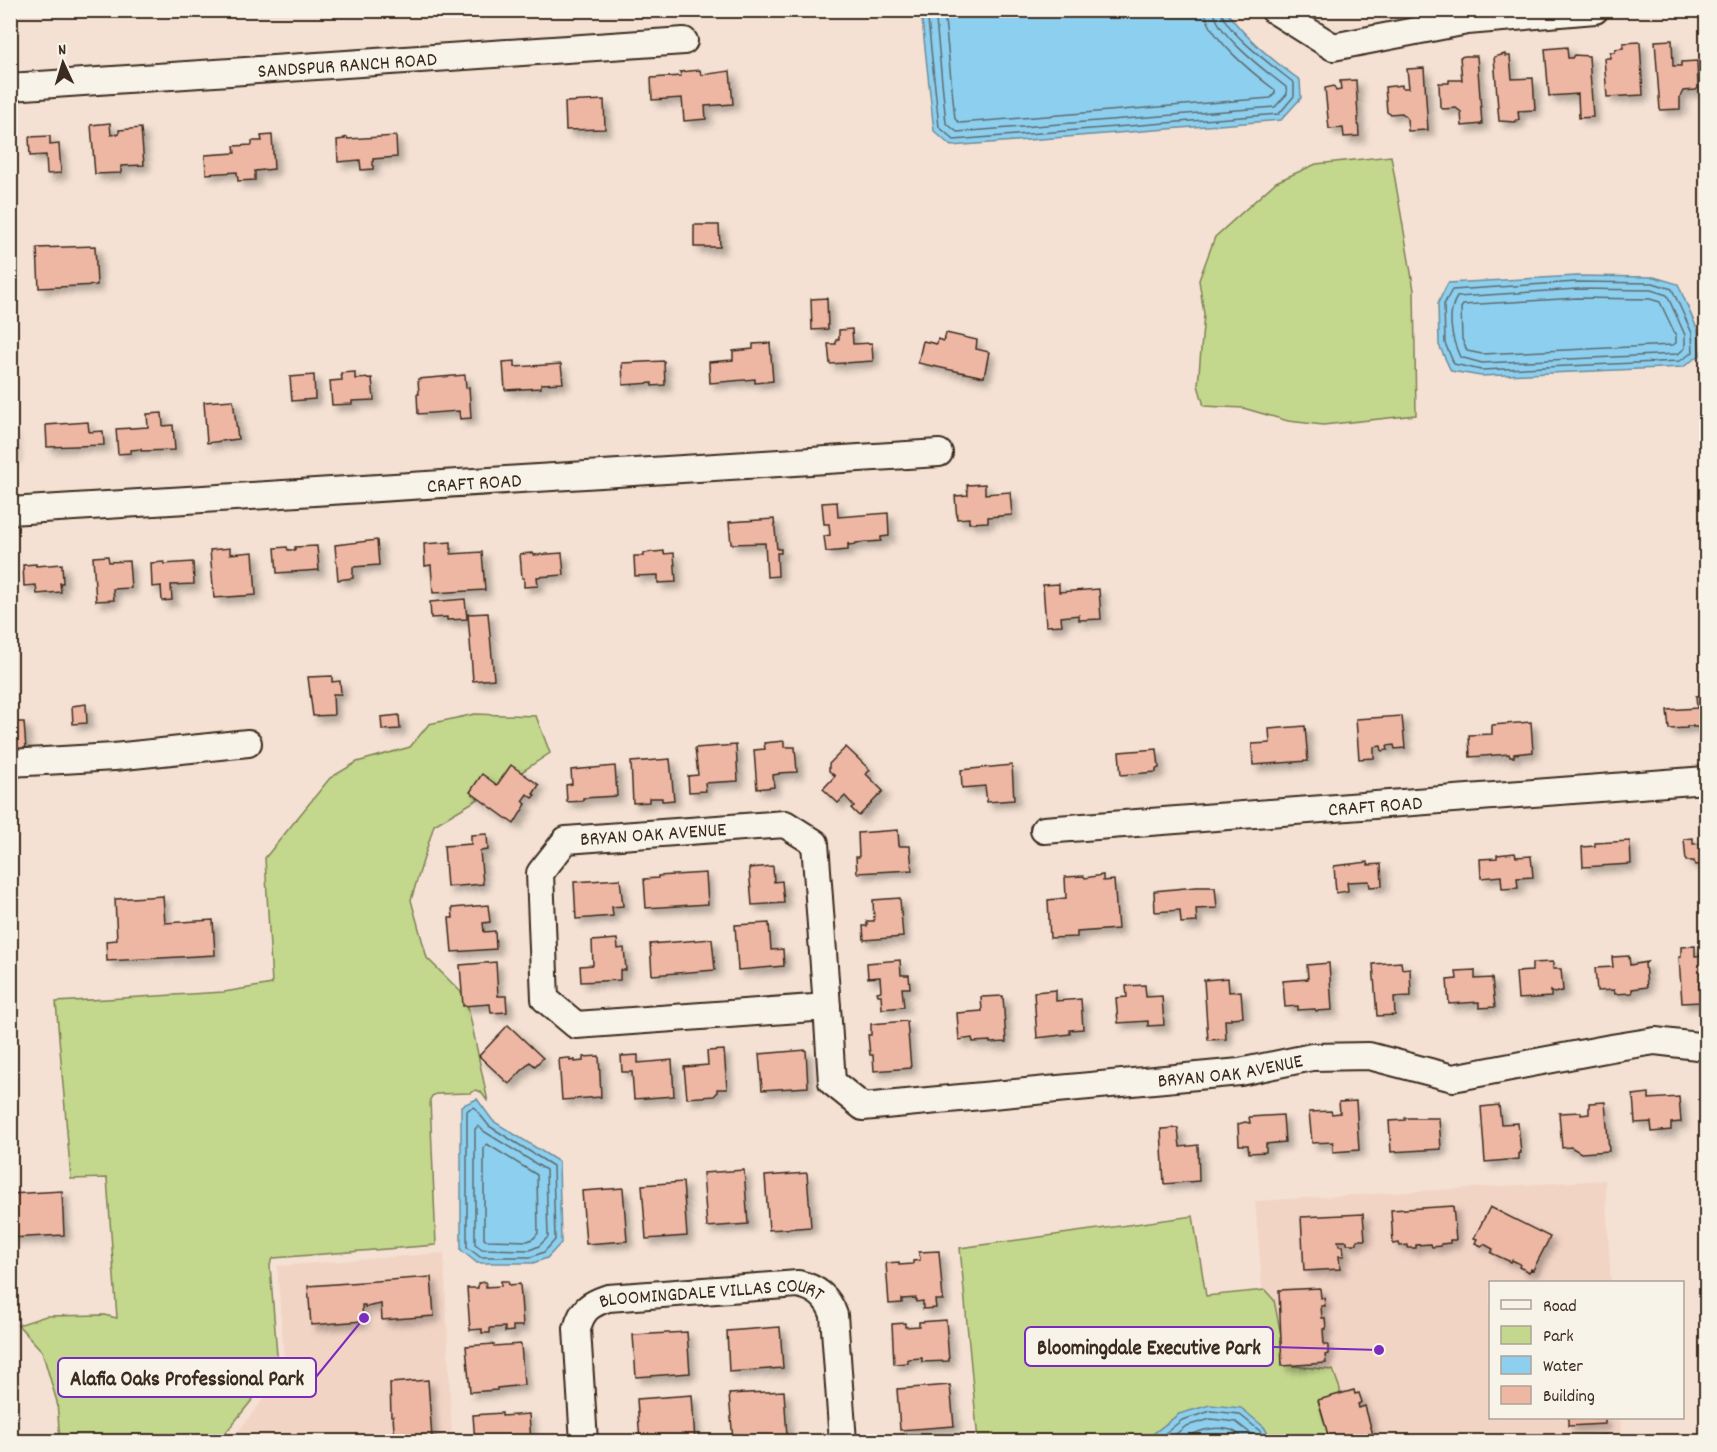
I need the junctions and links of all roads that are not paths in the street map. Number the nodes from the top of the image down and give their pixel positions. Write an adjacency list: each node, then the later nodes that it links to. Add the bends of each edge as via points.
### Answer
1 (1274, 10): 2 (street, via 1333,47 1467,21)
2 (1595, 10)
3 (684, 41): 4 (street, SANDSPUR RANCH ROAD)
4 (10, 87)
5 (939, 453): 6 (street, CRAFT ROAD)
6 (10, 511)
7 (248, 743): 8 (street)
8 (10, 763)
9 (1707, 780): 10 (street, CRAFT ROAD)
10 (1044, 830)
11 (827, 1007): 11 (street, BRYAN OAK AVENUE, via 576,1025 545,999 540,873 566,840 785,824 815,843); 12 (street, BRYAN OAK AVENUE, via 832,1082 863,1107 1240,1072 1312,1057 1369,1056 1453,1078 1655,1041)
12 (1707, 1047)
13 (584, 1442): 14 (street, BLOOMINGDALE VILLAS COURT, via 577,1329 587,1308 608,1298 798,1284 821,1293 834,1315)
14 (843, 1442)

